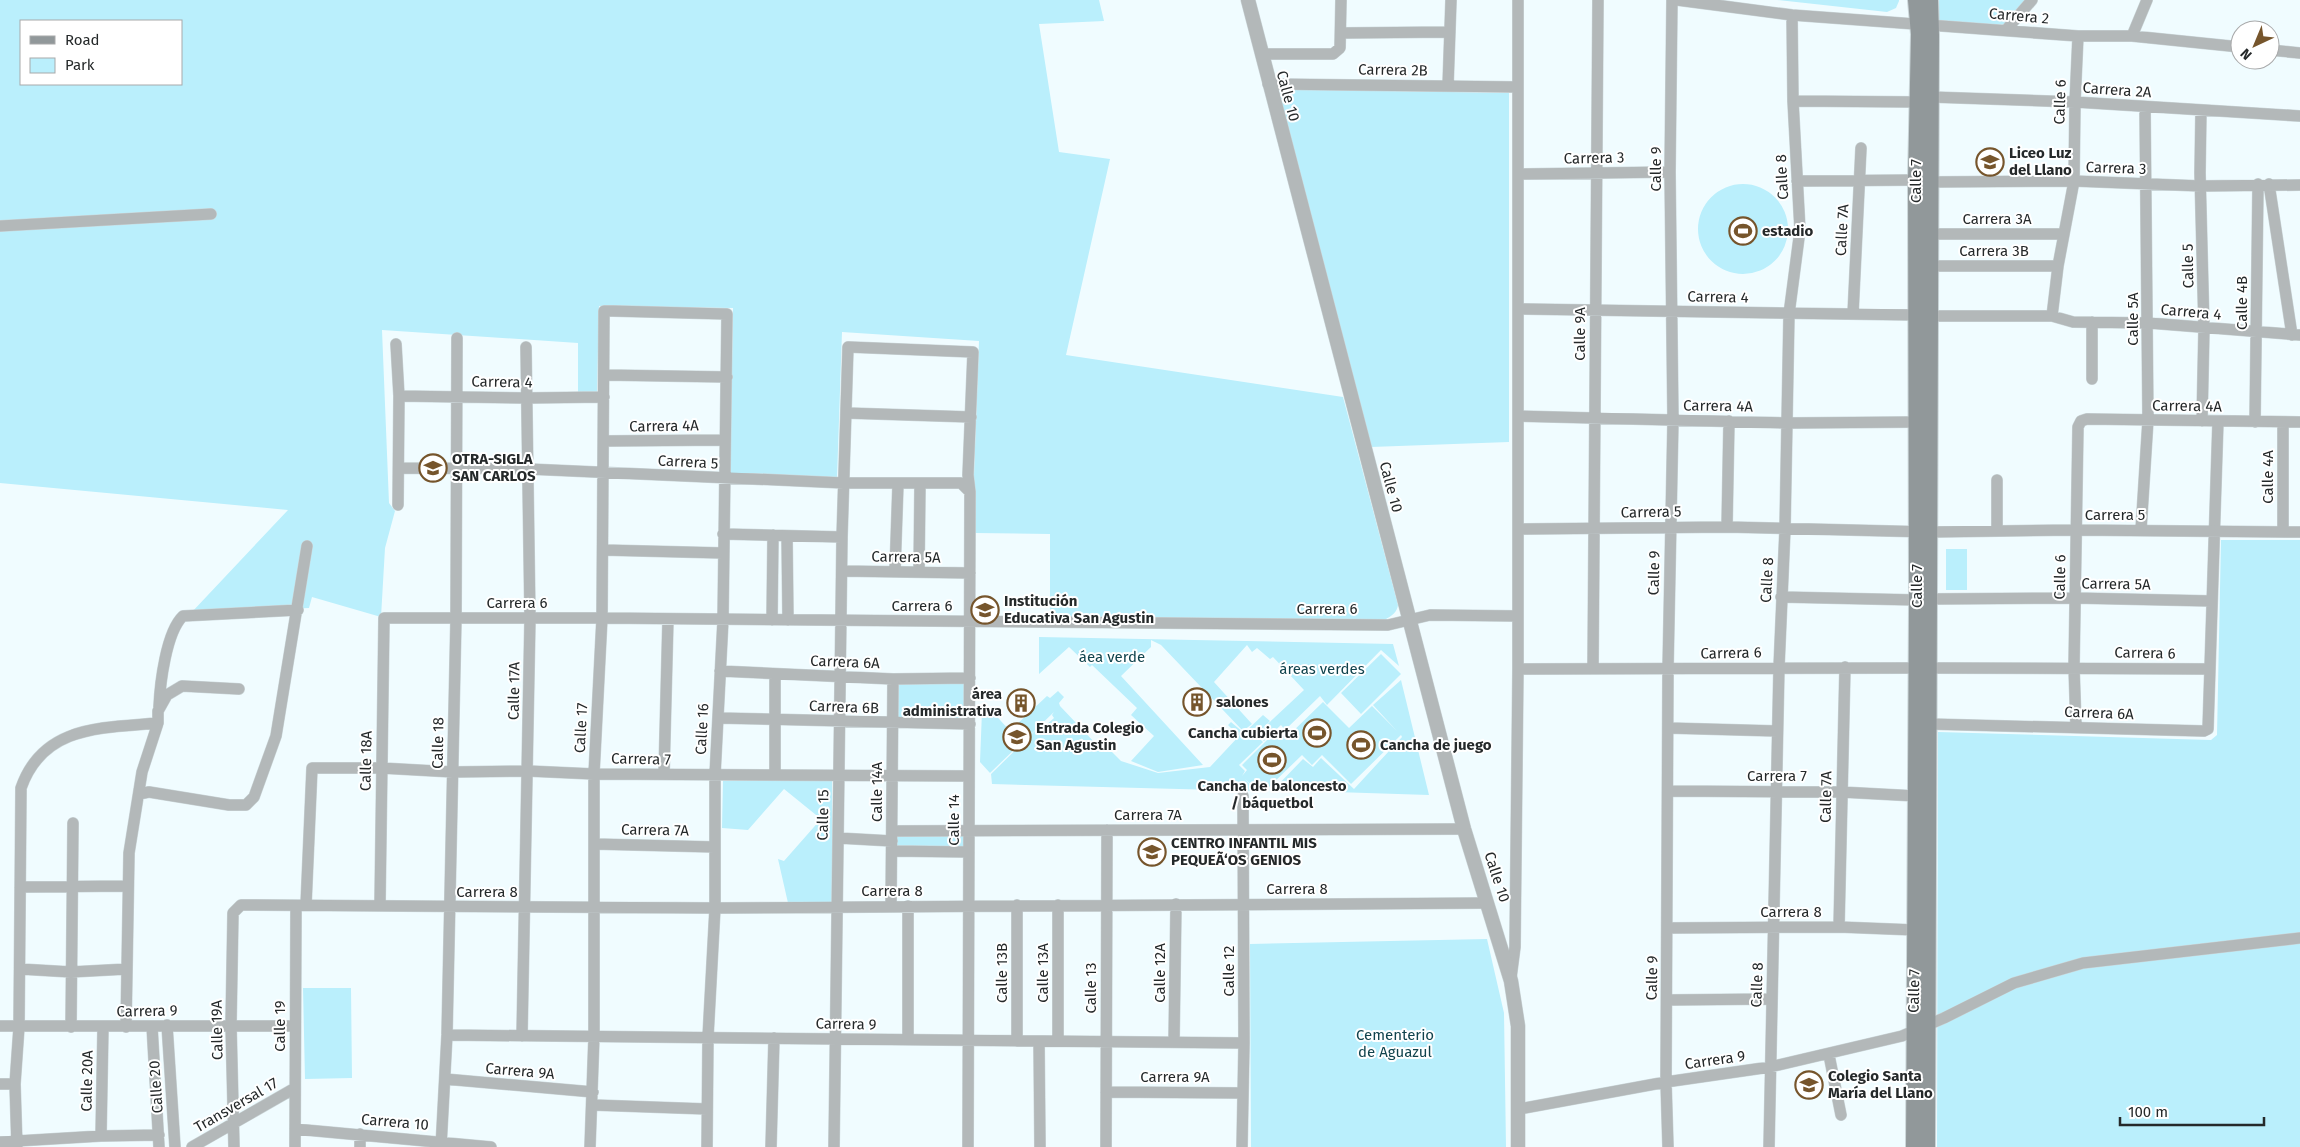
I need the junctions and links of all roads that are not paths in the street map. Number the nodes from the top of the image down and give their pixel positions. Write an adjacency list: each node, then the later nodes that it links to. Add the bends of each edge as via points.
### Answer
1 (1248, 0): 23 (street, Calle 10)
2 (1341, 0): 17 (street)
3 (1450, 0): 16 (street)
4 (1518, 0): 26 (street, Calle 10)
5 (1598, 0): 35 (street, Calle 9A)
6 (1672, 0): 34 (street, Calle 9)
7 (1677, 0): 13 (street, Carrera 2)
8 (1916, 0): 14 (main road)
9 (1930, 0): 14 (main road)
10 (1939, 0): 14 (street)
11 (2032, 0): 15 (street)
12 (2147, 0): 19 (street)
13 (1792, 15): 14 (street, Carrera 2); 28 (street, Calle 8)
14 (1925, 25): 15 (street, Carrera 2); 27 (main road, Calle 7)
15 (2006, 30): 18 (street, Carrera 2)
16 (1450, 32): 17 (street); 25 (street)
17 (1341, 33): 23 (street, via 1340,48 1333,54)
18 (2078, 36): 19 (street, Carrera 2); 29 (street, Calle 6)
19 (2132, 36): 20 (street, Carrera 2)
20 (2230, 46)
21 (2280, 51): 22 (street)
22 (2300, 53)
23 (1261, 54): 24 (street, Calle 10)
24 (1268, 84): 25 (street, Carrera 2B); 139 (street, Calle 10)
25 (1448, 86): 26 (street, Carrera 2B)
26 (1517, 87): 36 (street, Calle 10)
27 (1924, 100): 28 (street, Carrera 2A); 29 (street, Carrera 2A); 39 (main road, Calle 7)
28 (1794, 101): 37 (street, Calle 8)
29 (2074, 102): 30 (street, Carrera 2A); 40 (street, Calle 6)
30 (2146, 107): 31 (street, Carrera 2A); 41 (street, Calle 5A)
31 (2201, 110): 32 (street, Carrera 2A); 44 (street, Calle 5)
32 (2300, 116)
33 (1861, 148): 38 (street, Calle 7A)
34 (1670, 172): 35 (street, Carrera 3); 54 (street, Calle 9)
35 (1598, 173): 36 (street, Carrera 3); 52 (street, Calle 9A)
36 (1518, 174): 51 (street, Calle 10)
37 (1797, 181): 38 (street, Carrera 3); 55 (street, Calle 8, via 1800,230)
38 (1860, 181): 39 (street, Carrera 3); 56 (street, Calle 7A)
39 (1923, 181): 40 (street, Carrera 3); 47 (main road, Calle 7); 57 (main road, Calle 7)
40 (2074, 182): 41 (street, Carrera 3); 48 (street, Calle 6)
41 (2146, 184): 44 (street, Carrera 3); 60 (street, Calle 5A)
42 (2263, 184): 43 (street, Carrera 3); 44 (street, Carrera 3); 62 (street, Calle 4B); 63 (street)
43 (2300, 185)
44 (2201, 186): 61 (street, Calle 5)
45 (211, 214): 46 (street)
46 (0, 226)
47 (1930, 234): 48 (street, Carrera 3A); 49 (main road, Calle 7)
48 (2063, 234): 50 (street, Calle 6)
49 (1930, 266): 50 (street, Carrera 3B); 57 (main road, Calle 7)
50 (2058, 266): 58 (street, Calle 6)
51 (1518, 310): 52 (street, Carrera 4); 75 (street, Calle 10)
52 (1595, 310): 54 (street, Carrera 4); 77 (street, Calle 9A)
53 (604, 311): 67 (street, Calle 17); 68 (street, Calle 16, via 727,314)
54 (1672, 312): 55 (street, Carrera 4); 78 (street, Calle 9)
55 (1789, 314): 56 (street, Carrera 4); 83 (street, Calle 8)
56 (1853, 314): 57 (street, Carrera 4)
57 (1923, 315): 58 (street, Carrera 4); 84 (main road, Calle 7); 109 (main road, Calle 7)
58 (2052, 316): 59 (street, Carrera 4, via 2073,322)
59 (2092, 322): 60 (street, Carrera 4); 69 (street)
60 (2149, 323): 61 (street, Carrera 4); 79 (street, Calle 5A)
61 (2204, 328): 62 (street, Carrera 4); 81 (street, Calle 5)
62 (2257, 333): 63 (street, Carrera 4); 85 (street, Calle 4B)
63 (2296, 335)
64 (457, 338): 71 (street, Calle 18)
65 (396, 344): 70 (street)
66 (526, 346): 73 (street, Calle 17A)
67 (605, 375): 68 (street); 72 (street, Calle 17)
68 (727, 377): 89 (street, Calle 16)
69 (2092, 379)
70 (399, 396): 71 (street, Carrera 4); 91 (street)
71 (456, 397): 73 (street, Carrera 4); 92 (street, Calle 18)
72 (604, 397): 73 (street, Carrera 4); 90 (street, Calle 17)
73 (527, 398): 93 (street, Calle 17A)
74 (846, 412): 76 (street); 76 (street, Calle 15, via 848,347 973,352); 97 (street, Calle 15)
75 (1518, 416): 77 (street, Carrera 4A); 105 (street, Calle 10)
76 (971, 417): 100 (street, Calle 14)
77 (1595, 418): 78 (street, Carrera 4A); 104 (street, Calle 9A)
78 (1673, 420): 80 (street, Carrera 4A); 102 (street, Calle 9)
79 (2148, 420): 81 (street, Carrera 4A); 88 (street, Carrera 4A, via 2087,419); 108 (street, Calle 5A)
80 (1730, 421): 83 (street, Carrera 4A); 103 (street)
81 (2202, 421): 82 (street, Carrera 4A)
82 (2218, 421): 85 (street, Carrera 4A); 111 (street)
83 (1788, 422): 84 (street, Carrera 4A); 106 (street, Calle 8)
84 (1917, 422): 109 (main road, Calle 7)
85 (2255, 422): 86 (street, Carrera 4A)
86 (2283, 422): 87 (street, Carrera 4A); 112 (street, Calle 4A)
87 (2300, 422)
88 (2078, 427): 107 (street, Calle 6)
89 (725, 440): 90 (street, Carrera 4A); 95 (street, Calle 16)
90 (604, 441): 94 (street, Calle 17)
91 (400, 468): 92 (street, Carrera 5); 101 (street)
92 (456, 468): 93 (street, Carrera 5); 132 (street, Calle 18)
93 (528, 469): 94 (street, Carrera 5); 133 (street, Calle 17A)
94 (602, 472): 95 (street, Carrera 5); 119 (street, Calle 17)
95 (724, 478): 97 (street, Carrera 5); 114 (street, Calle 16)
96 (1997, 480): 110 (street)
97 (844, 483): 98 (street, Carrera 5); 117 (street, Calle 15)
98 (898, 484): 99 (street, Carrera 5); 122 (street)
99 (920, 484): 100 (street, Carrera 5, via 961,483); 123 (street)
100 (970, 492): 124 (street, Calle 14)
101 (398, 504)
102 (1670, 527): 103 (street, Carrera 5); 104 (street, Carrera 5); 148 (street, Calle 9)
103 (1727, 527): 106 (street, Carrera 5)
104 (1593, 528): 105 (street, Carrera 5); 147 (street, Calle 9A)
105 (1518, 529): 130 (street, Calle 10)
106 (1785, 529): 109 (street); 125 (street, Calle 8)
107 (2076, 530): 108 (street, Carrera 5); 110 (street, Carrera 5); 126 (street, Calle 6)
108 (2141, 530): 111 (street, Carrera 5)
109 (1924, 531): 110 (street, Carrera 5); 127 (main road, Calle 7)
110 (1997, 531)
111 (2214, 531): 112 (street, Carrera 5); 128 (street)
112 (2284, 532): 113 (street, Carrera 5)
113 (2300, 532)
114 (723, 534): 115 (street); 120 (street, Calle 16)
115 (773, 535): 116 (street); 137 (street)
116 (787, 536): 117 (street); 138 (street)
117 (842, 537): 121 (street, Calle 15)
118 (307, 546): 129 (street)
119 (603, 550): 120 (street); 134 (street, Calle 17)
120 (723, 553): 136 (street, Calle 16)
121 (842, 571): 122 (street, Carrera 5A); 140 (street, Calle 15)
122 (895, 571): 123 (street, Carrera 5A)
123 (919, 572): 124 (street, Carrera 5A)
124 (970, 573): 141 (street, Calle 14)
125 (1781, 597): 127 (street, Carrera 5A); 142 (street, Calle 8)
126 (2075, 598): 127 (street, Carrera 5A); 128 (street, Carrera 5A); 144 (street, Calle 6)
127 (1924, 600): 145 (main road, Calle 7)
128 (2212, 601): 149 (street)
129 (298, 610): 156 (street, via 183,616 176,623 160,676); 181 (street, via 276,736 254,797 246,804 229,805 149,792)
130 (1518, 616): 139 (street, Carrera 6, via 1430,614); 146 (street, Calle 10)
131 (384, 618): 132 (street, Carrera 6); 168 (street, Calle 18A)
132 (456, 618): 133 (street, Carrera 6); 170 (street, Calle 18)
133 (530, 618): 134 (street, Carrera 6); 169 (street, Calle 17A)
134 (602, 618): 135 (street, Carrera 6); 171 (street, Calle 17)
135 (668, 619): 136 (street, Carrera 6); 172 (street)
136 (723, 620): 137 (street, Carrera 6); 150 (street, Calle 16)
137 (772, 620): 138 (street, Carrera 6)
138 (788, 620): 140 (street, Carrera 6)
139 (1409, 620): 141 (street, Carrera 6, via 1388,625); 185 (street, Calle 10)
140 (841, 621): 141 (street, Carrera 6); 152 (street, Calle 15)
141 (970, 621): 153 (street, Calle 14)
142 (1778, 667): 143 (street, Carrera 6); 148 (street, Carrera 6); 166 (street, Calle 8)
143 (1845, 667): 145 (street, Carrera 6); 180 (street, Calle 7A)
144 (2074, 667): 145 (street, Carrera 6); 149 (street, Carrera 6); 164 (street, Calle 6)
145 (1923, 668): 163 (main road, Calle 7); 183 (main road, Calle 7)
146 (1518, 669): 147 (street, Carrera 6); 222 (street, Calle 10, via 1515,947)
147 (1593, 669): 148 (street, Carrera 6)
148 (1668, 669): 165 (street, Calle 9)
149 (2210, 669): 164 (street, Carrera 6A, via 2209,722 2208,729 2204,731)
150 (720, 671): 151 (street, Carrera 6A); 157 (street, Calle 16)
151 (775, 675): 152 (street, Carrera 6A); 158 (street)
152 (840, 677): 154 (street, Carrera 6A); 160 (street, Calle 15)
153 (970, 678): 154 (street, Carrera 6A); 162 (street, Calle 14)
154 (893, 679): 161 (street, Calle 14A)
155 (239, 689): 156 (street, via 182,686 167,695)
156 (158, 711): 159 (street)
157 (718, 718): 158 (street, Carrera 6B); 173 (street, Calle 16)
158 (775, 719): 160 (street, Carrera 6B); 174 (street)
159 (158, 723): 181 (street); 196 (street, via 89,730 47,747 36,760 21,788)
160 (840, 723): 161 (street, Carrera 6B); 175 (street, Calle 15)
161 (893, 724): 162 (street, Carrera 6B); 176 (street, Calle 14A)
162 (970, 724): 177 (street, Calle 14)
163 (1929, 724): 164 (street, Carrera 6A); 234 (main road, Calle 7)
164 (2076, 727)
165 (1668, 728): 166 (street); 178 (street, Calle 9)
166 (1777, 731): 179 (street, Calle 8)
167 (312, 768): 168 (street, Carrera 7); 205 (street, Calle 19)
168 (381, 768): 170 (street, Carrera 7); 198 (street, Calle 18A)
169 (528, 771): 170 (street, Carrera 7); 171 (street, Carrera 7); 210 (street, Calle 17A)
170 (453, 772): 209 (street, Calle 18)
171 (594, 774): 172 (street, Carrera 7); 191 (street, Calle 17)
172 (664, 774): 173 (street, Carrera 7)
173 (715, 774): 174 (street, Carrera 7); 192 (street, Calle 16)
174 (775, 775): 175 (street, Carrera 7)
175 (839, 776): 176 (street, Carrera 7); 189 (street, Calle 15)
176 (892, 776): 177 (street, Carrera 7); 190 (street, Calle 14A)
177 (969, 776): 186 (street, Calle 14)
178 (1668, 791): 179 (street, Carrera 7); 216 (street, Calle 9)
179 (1778, 792): 180 (street, Carrera 7); 214 (street, Calle 8)
180 (1841, 792): 183 (street, Carrera 7); 215 (street, Calle 7A)
181 (139, 794): 195 (street, via 129,853)
182 (1244, 796): 188 (street, Calle 12)
183 (1916, 796): 217 (main road, Calle 7)
184 (74, 823): 194 (street)
185 (1464, 829): 188 (street, Carrera 7A); 197 (street, Calle 10)
186 (969, 830): 187 (street, Carrera 7A); 190 (street, Carrera 7A); 193 (street, Calle 14)
187 (1107, 830): 188 (street, Carrera 7A); 204 (street, Calle 13)
188 (1243, 830): 200 (street, Calle 12)
189 (838, 838): 190 (street, Carrera 7A); 206 (street, Calle 15)
190 (892, 841): 193 (street, Carrera 7A); 207 (street, Calle 14A)
191 (594, 844): 192 (street, Carrera 7A); 211 (street, Calle 17)
192 (715, 846): 212 (street, Calle 16)
193 (969, 852): 201 (street, Calle 14)
194 (72, 886): 195 (street); 196 (street); 221 (street)
195 (128, 886): 220 (street)
196 (20, 887): 219 (street)
197 (1488, 902): 200 (street, Carrera 8); 222 (street, Calle 10)
198 (380, 904): 205 (street, Carrera 8); 209 (street, Carrera 8)
199 (1176, 904): 200 (street, Carrera 8); 204 (street, Carrera 8); 247 (street, Calle 12A)
200 (1244, 904): 248 (street, Calle 12)
201 (969, 905): 202 (street, Carrera 8); 208 (street, Carrera 8); 242 (street, Calle 14)
202 (1017, 905): 203 (street, Carrera 8); 243 (street, Calle 13B)
203 (1058, 905): 204 (street, Carrera 8); 245 (street, Calle 13A)
204 (1106, 905): 246 (street, Calle 13)
205 (301, 906): 213 (street, Carrera 8, via 241,905); 229 (street, Calle 19)
206 (837, 906): 207 (street, Carrera 8); 212 (street, Carrera 8); 240 (street, Calle 15)
207 (891, 906): 208 (street, Carrera 8)
208 (908, 906): 241 (street)
209 (448, 907): 210 (street, Carrera 8); 235 (street, Calle 18)
210 (524, 907): 211 (street, Carrera 8); 236 (street, Calle 17A)
211 (594, 908): 212 (street, Carrera 8); 237 (street, Calle 17)
212 (715, 908): 238 (street, Calle 16)
213 (233, 913): 225 (street, Calle 19A)
214 (1774, 927): 215 (street, Carrera 8); 216 (street, Carrera 8); 223 (street, Calle 8)
215 (1838, 927): 217 (street, Carrera 8)
216 (1667, 928): 224 (street, Calle 9)
217 (1915, 930): 234 (main road, Calle 7)
218 (2300, 938): 234 (street, Carrera 9, via 2083,963 2014,983)
219 (20, 969): 221 (street); 230 (street)
220 (127, 969): 221 (street); 233 (street)
221 (71, 972): 231 (street)
222 (1511, 981): 261 (street, Calle 10, via 1518,1026)
223 (1771, 999): 224 (street); 250 (street, Calle 8)
224 (1666, 1000): 252 (street, Calle 9)
225 (231, 1025): 228 (street, Carrera 9); 229 (street, Carrera 9); 263 (street, Calle 19A)
226 (0, 1026): 230 (street, Carrera 9)
227 (152, 1026): 228 (street, Carrera 9); 233 (street, Carrera 9); 267 (street, Calle 20)
228 (167, 1026): 271 (street, Calle 20)
229 (295, 1026): 255 (street, Calle 19)
230 (19, 1027): 231 (street, Carrera 9); 254 (street)
231 (71, 1027): 232 (street, Carrera 9)
232 (103, 1027): 233 (street, Carrera 9); 266 (street, Calle 20A)
233 (126, 1027)
234 (1920, 1029): 249 (street, Carrera 9); 288 (main road, Calle 7); 289 (main road, Calle 7)
235 (447, 1035): 236 (street, Carrera 9); 251 (street, Calle 18)
236 (522, 1036): 237 (street, Carrera 9)
237 (594, 1036): 238 (street, Carrera 9); 256 (street, Calle 17)
238 (708, 1037): 239 (street, Carrera 9); 260 (street, Calle 16)
239 (774, 1038): 240 (street, Carrera 9); 279 (street)
240 (835, 1039): 241 (street, Carrera 9); 280 (street, Calle 15)
241 (908, 1039): 242 (street, Carrera 9)
242 (969, 1040): 243 (street, Carrera 9); 281 (street, Calle 14)
243 (1017, 1041): 244 (street, Carrera 9)
244 (1039, 1041): 245 (street, Carrera 9); 282 (street)
245 (1058, 1041): 246 (street, Carrera 9)
246 (1106, 1041): 247 (street, Carrera 9); 257 (street, Calle 13)
247 (1174, 1042): 248 (street, Carrera 9)
248 (1244, 1043): 258 (street, Calle 12)
249 (1829, 1055): 250 (street, Carrera 9); 262 (street)
250 (1770, 1067): 252 (street, Carrera 9); 287 (street, Calle 8)
251 (444, 1079): 256 (street, Carrera 9A); 270 (street, Calle 18)
252 (1666, 1082): 261 (street, Carrera 9); 286 (street, Calle 9)
253 (0, 1084): 254 (street)
254 (15, 1084): 269 (street)
255 (295, 1088): 263 (street, Transversal 17); 264 (street, Calle 19)
256 (593, 1092): 259 (street, Calle 17)
257 (1106, 1092): 258 (street, Carrera 9A); 283 (street, Calle 13)
258 (1243, 1093): 284 (street, Calle 12)
259 (593, 1105): 260 (street); 277 (street, Calle 17)
260 (707, 1109): 278 (street, Calle 16)
261 (1519, 1109): 285 (street, Calle 10)
262 (1841, 1115)
263 (234, 1124): 272 (street, Transversal 17); 273 (street, Calle 19A)
264 (295, 1129): 265 (street, Carrera 10); 274 (street, Calle 19)
265 (360, 1134): 270 (street, Carrera 10); 275 (street)
266 (101, 1136): 267 (street); 269 (street)
267 (159, 1141)
268 (0, 1142): 269 (street)
269 (17, 1144)
270 (442, 1144): 276 (street, Carrera 10)
271 (175, 1147)
272 (192, 1147)
273 (234, 1147)
274 (295, 1147)
275 (360, 1147)
276 (491, 1147)
277 (590, 1147)
278 (707, 1147)
279 (771, 1147)
280 (834, 1147)
281 (968, 1147)
282 (1040, 1147)
283 (1106, 1147)
284 (1242, 1147)
285 (1518, 1147)
286 (1668, 1147)
287 (1769, 1147)
288 (1914, 1147)
289 (1927, 1147)

